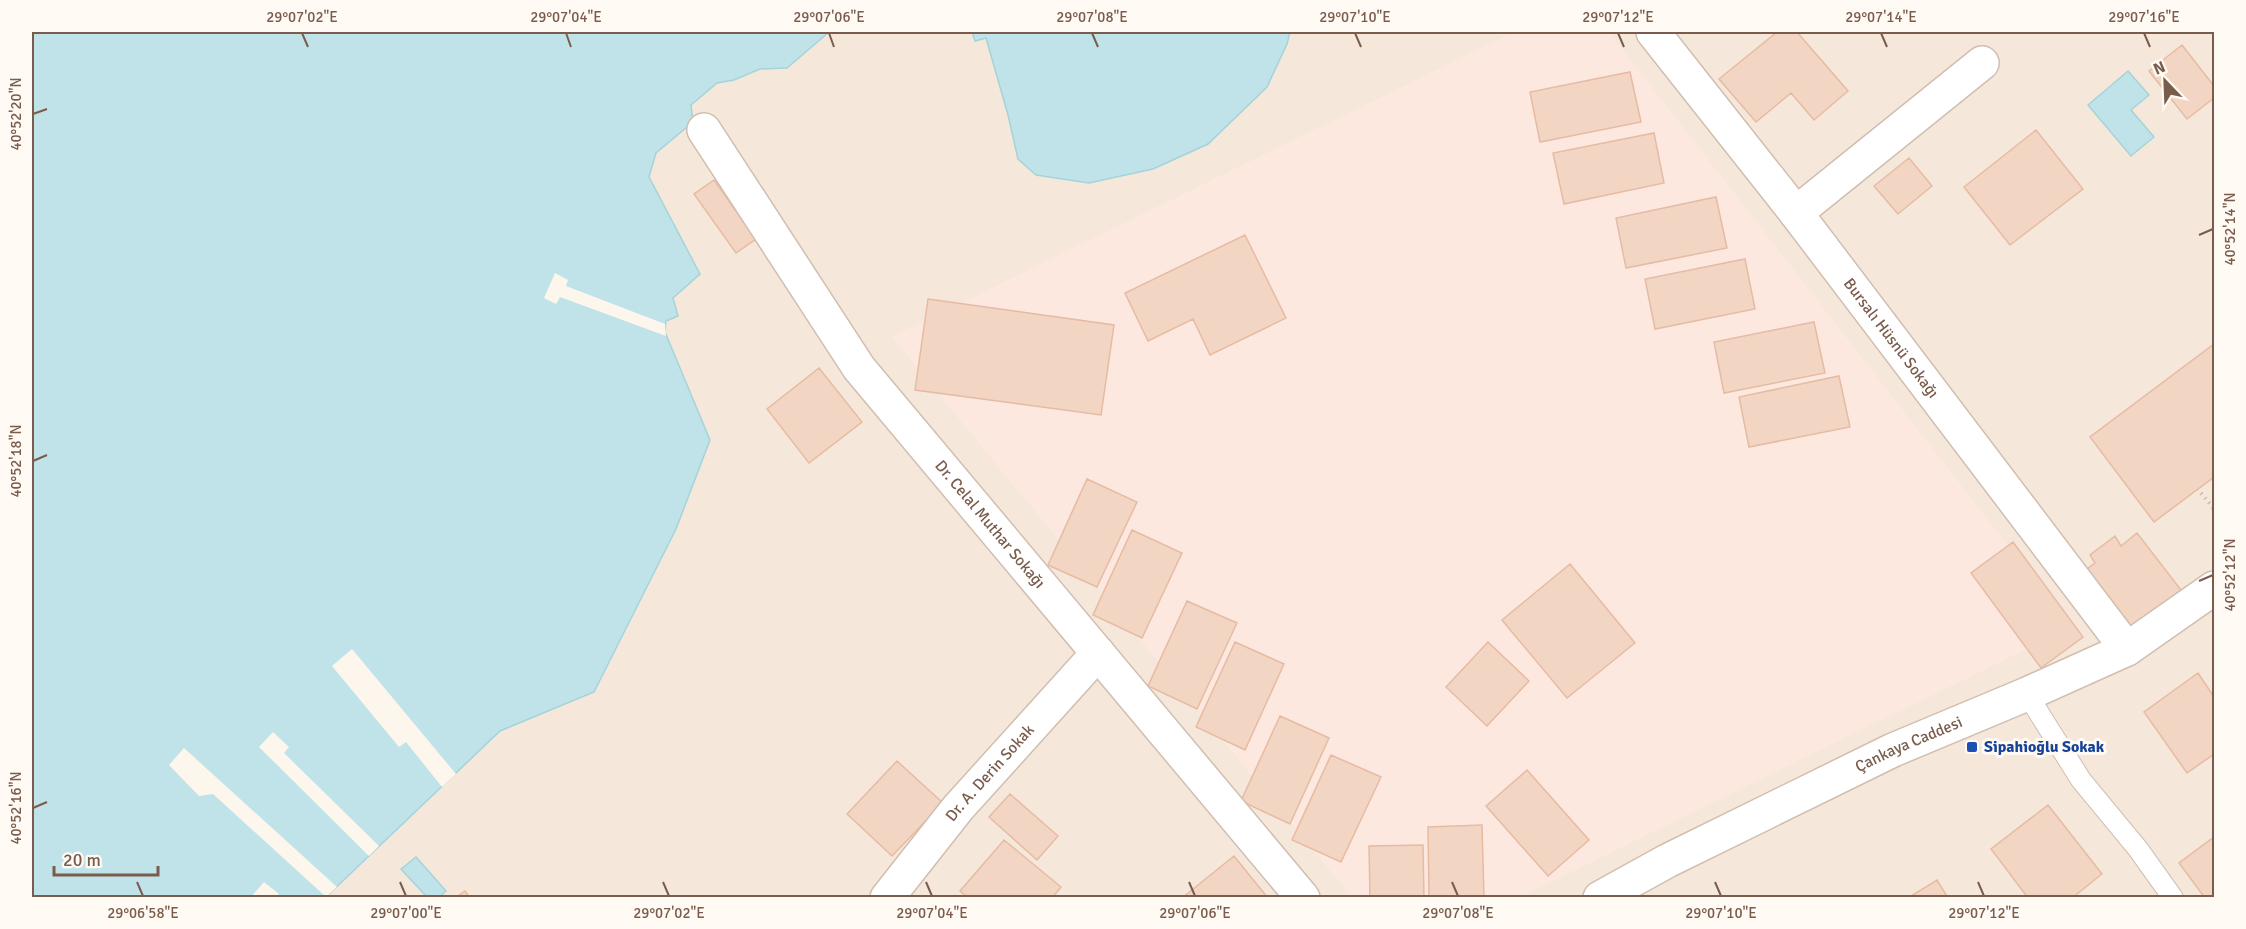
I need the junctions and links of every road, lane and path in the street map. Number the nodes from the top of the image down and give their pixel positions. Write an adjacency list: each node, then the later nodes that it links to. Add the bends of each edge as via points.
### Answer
1 (1653, 32): 4 (street, Bursalı Hüsnü Sokağı)
2 (1982, 63): 4 (street)
3 (704, 130): 9 (street, Dr. Celal Muthar Sokağı, via 859,368)
4 (1796, 213): 8 (street, Bursalı Hüsnü Sokağı)
5 (2201, 493): 6 (path)
6 (2214, 509)
7 (2214, 588): 8 (street, Çankaya Caddesi)
8 (2127, 649): 10 (street, Çankaya Caddesi)
9 (1098, 653): 11 (street, Dr. A. Derin Sokak, via 958,808); 12 (street, Dr. Celal Muthar Sokağı)
10 (2027, 694): 13 (street, Çankaya Caddesi, via 1893,750); 14 (lane, via 2081,780)
11 (887, 897)
12 (1303, 897)
13 (1600, 897)
14 (2173, 897)

